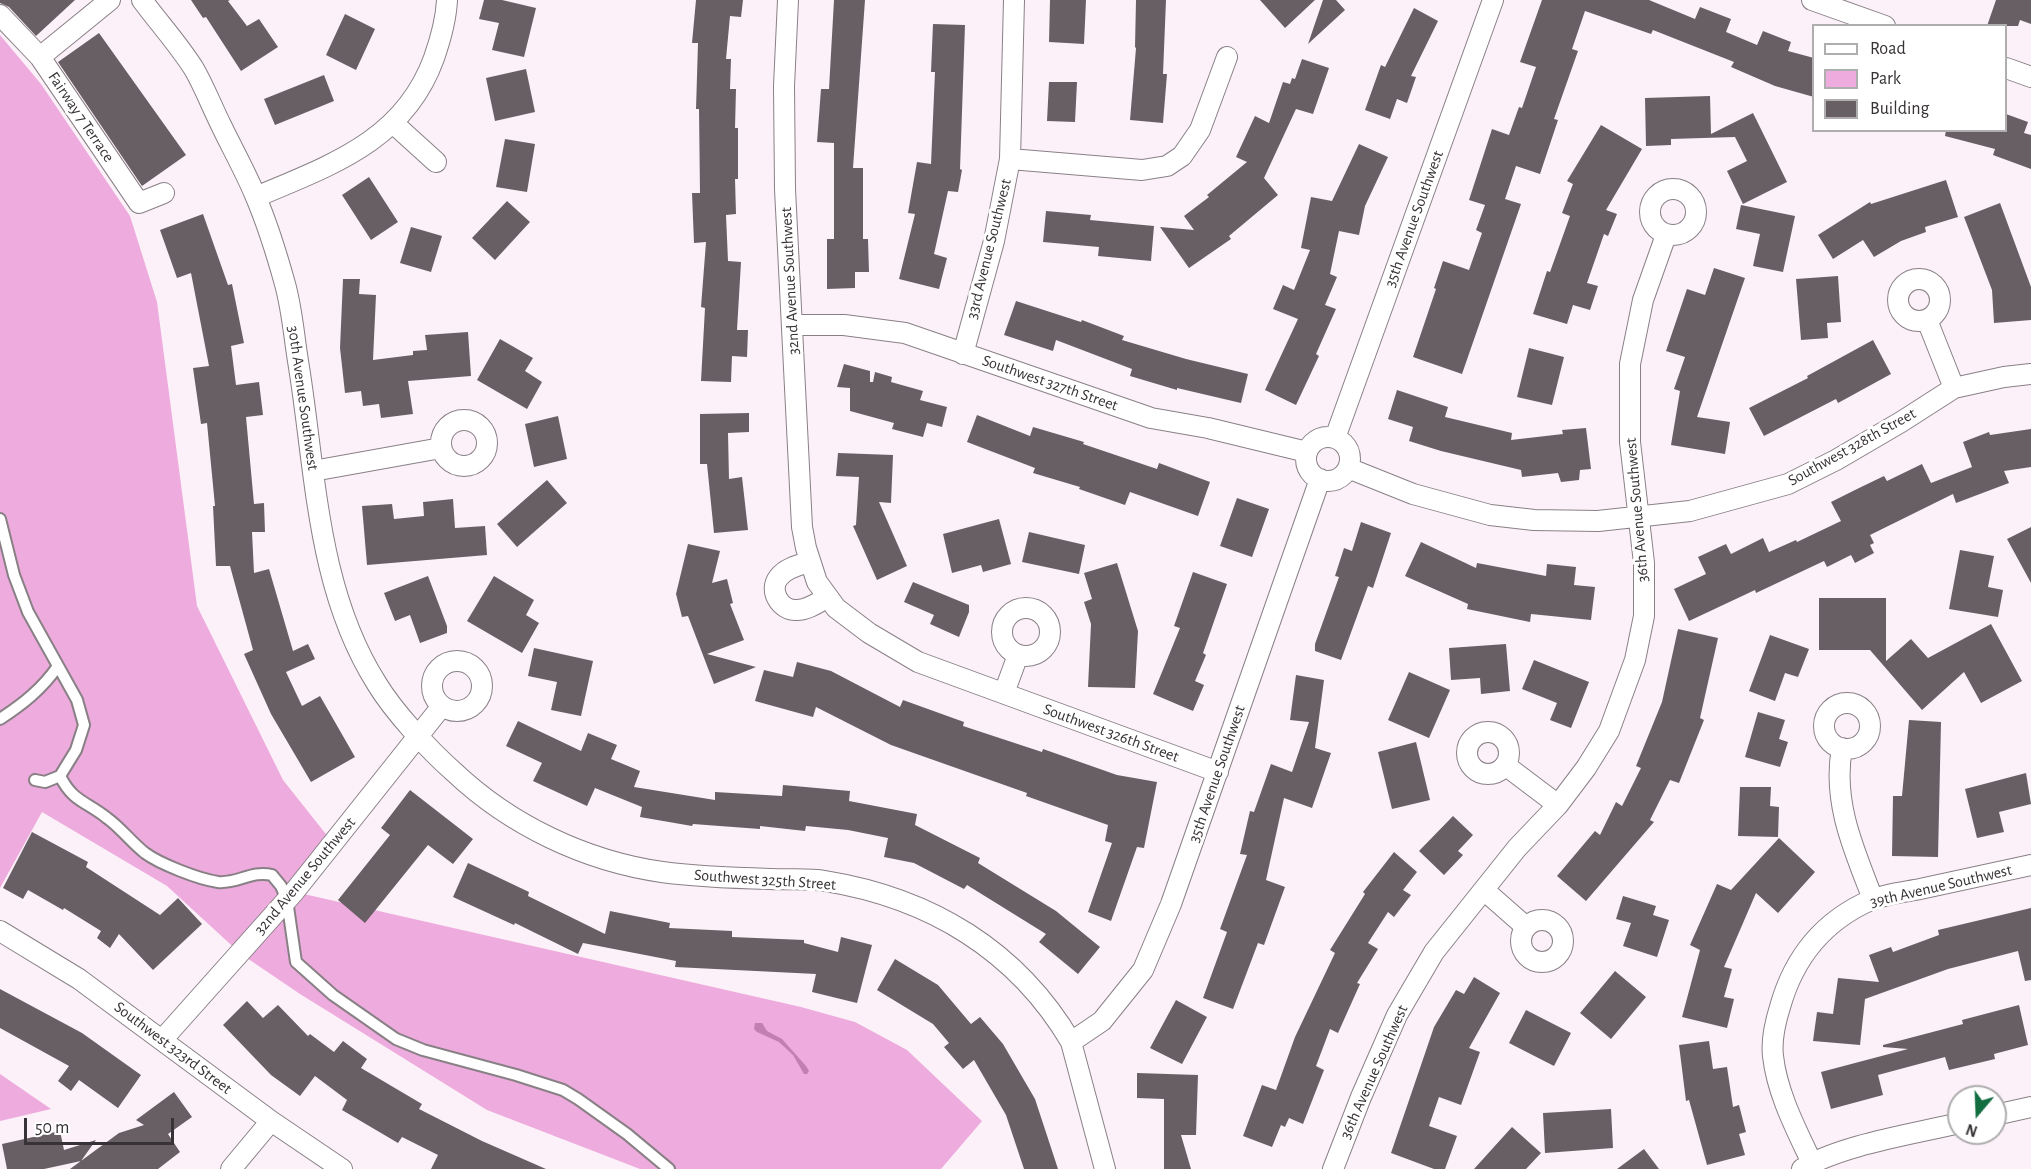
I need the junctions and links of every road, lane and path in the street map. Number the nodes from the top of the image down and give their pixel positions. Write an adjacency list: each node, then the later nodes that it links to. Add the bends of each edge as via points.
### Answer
1 (110, 0): 10 (street)
2 (142, 0): 18 (street, via 194,69)
3 (447, 0): 14 (street, via 444,26 425,80)
4 (788, 0): 21 (street, 32nd Avenue Southwest, via 785,189)
5 (1014, 0): 15 (street, 33rd Avenue Southwest)
6 (1493, 0): 25 (street, 35th Avenue Southwest)
7 (1812, 0): 9 (street)
8 (0, 15): 10 (street, Fairway 7 Terrace)
9 (1879, 24)
10 (40, 57): 17 (street, Fairway 7 Terrace, via 139,203)
11 (1227, 57): 15 (street, via 1200,130 1182,156 1167,166 1142,170)
12 (2007, 68): 13 (street)
13 (2031, 76)
14 (393, 123): 16 (street); 18 (street, via 362,148 333,164)
15 (1010, 159): 22 (street, 33rd Avenue Southwest)
16 (436, 162)
17 (164, 193)
18 (256, 197): 29 (street, 30th Avenue Southwest, via 286,286)
19 (1666, 235): 31 (street, 36th Avenue Southwest, via 1643,300 1630,364 1630,442)
20 (1928, 320): 24 (street)
21 (792, 326): 22 (street, Southwest 327th Street, via 844,325 905,333); 33 (street, 32nd Avenue Southwest, via 802,527)
22 (963, 354): 27 (street, Southwest 327th Street, via 1151,418)
23 (2031, 374): 24 (street, Southwest 328th Street)
24 (1954, 388): 31 (street, Southwest 328th Street, via 1901,423 1788,484 1690,511)
25 (1335, 438): 27 (street, via 1322,438); 28 (street, via 1349,454)
26 (441, 448): 29 (street)
27 (1307, 452): 30 (street, via 1307,465)
28 (1348, 468): 30 (street, via 1339,478); 31 (street, via 1413,494 1490,515 1598,521)
29 (313, 471): 40 (street, 30th Avenue Southwest, via 332,580 346,621 378,687)
30 (1320, 479): 43 (street, 35th Avenue Southwest)
31 (1640, 516): 46 (street, 36th Avenue Southwest, via 1644,616 1635,660 1610,731)
32 (0, 519): 36 (lane, via 28,612)
33 (809, 562): 34 (street, 32nd Avenue Southwest); 34 (street, via 780,575 776,582 777,598 788,609 797,610)
34 (823, 590): 37 (street, Southwest 326th Street, via 836,608 868,633 918,662)
35 (1018, 655): 37 (street)
36 (58, 666): 39 (lane, via 33,695); 44 (lane, via 77,700 84,725 76,750)
37 (1004, 693): 43 (street, Southwest 326th Street)
38 (442, 706): 40 (street, 32nd Avenue Southwest)
39 (0, 719)
40 (418, 736): 50 (street, 32nd Avenue Southwest); 54 (street, Southwest 325th Street, via 454,773 498,807 546,836 598,858 660,872 824,880 892,897 949,921 996,952 1038,993)
41 (1842, 748): 49 (street, via 1839,781 1843,817)
42 (1505, 765): 46 (street)
43 (1218, 772): 54 (street, 35th Avenue Southwest, via 1143,970 1102,1021)
44 (60, 776): 45 (lane, via 45,782); 50 (lane, via 68,791 115,824 146,854 214,881 228,882 257,873 272,875)
45 (35, 780)
46 (1558, 805): 48 (street, 36th Avenue Southwest)
47 (2031, 865): 49 (street, 39th Avenue Southwest)
48 (1484, 890): 51 (street); 64 (street, 36th Avenue Southwest, via 1434,952 1397,1015)
49 (1873, 899): 59 (street, 39th Avenue Southwest, via 1832,924 1807,948 1788,982 1776,1020 1773,1044 1777,1074)
50 (287, 900): 53 (street, 32nd Avenue Southwest); 62 (lane, via 296,962 333,995 396,1039 562,1090 627,1134)
51 (1526, 927)
52 (0, 931): 53 (street, Southwest 323rd Street, via 79,979)
53 (162, 1040): 57 (street, Southwest 323rd Street)
54 (1071, 1042): 63 (street, Southwest 325th Street)
55 (2031, 1107): 56 (street)
56 (2007, 1112)
57 (271, 1121): 60 (street); 61 (street, Southwest 323rd Street)
58 (1947, 1126): 59 (street, via 1877,1142)
59 (1807, 1166)
60 (231, 1169)
61 (342, 1169)
62 (669, 1169)
63 (1105, 1169)
64 (1333, 1169)

